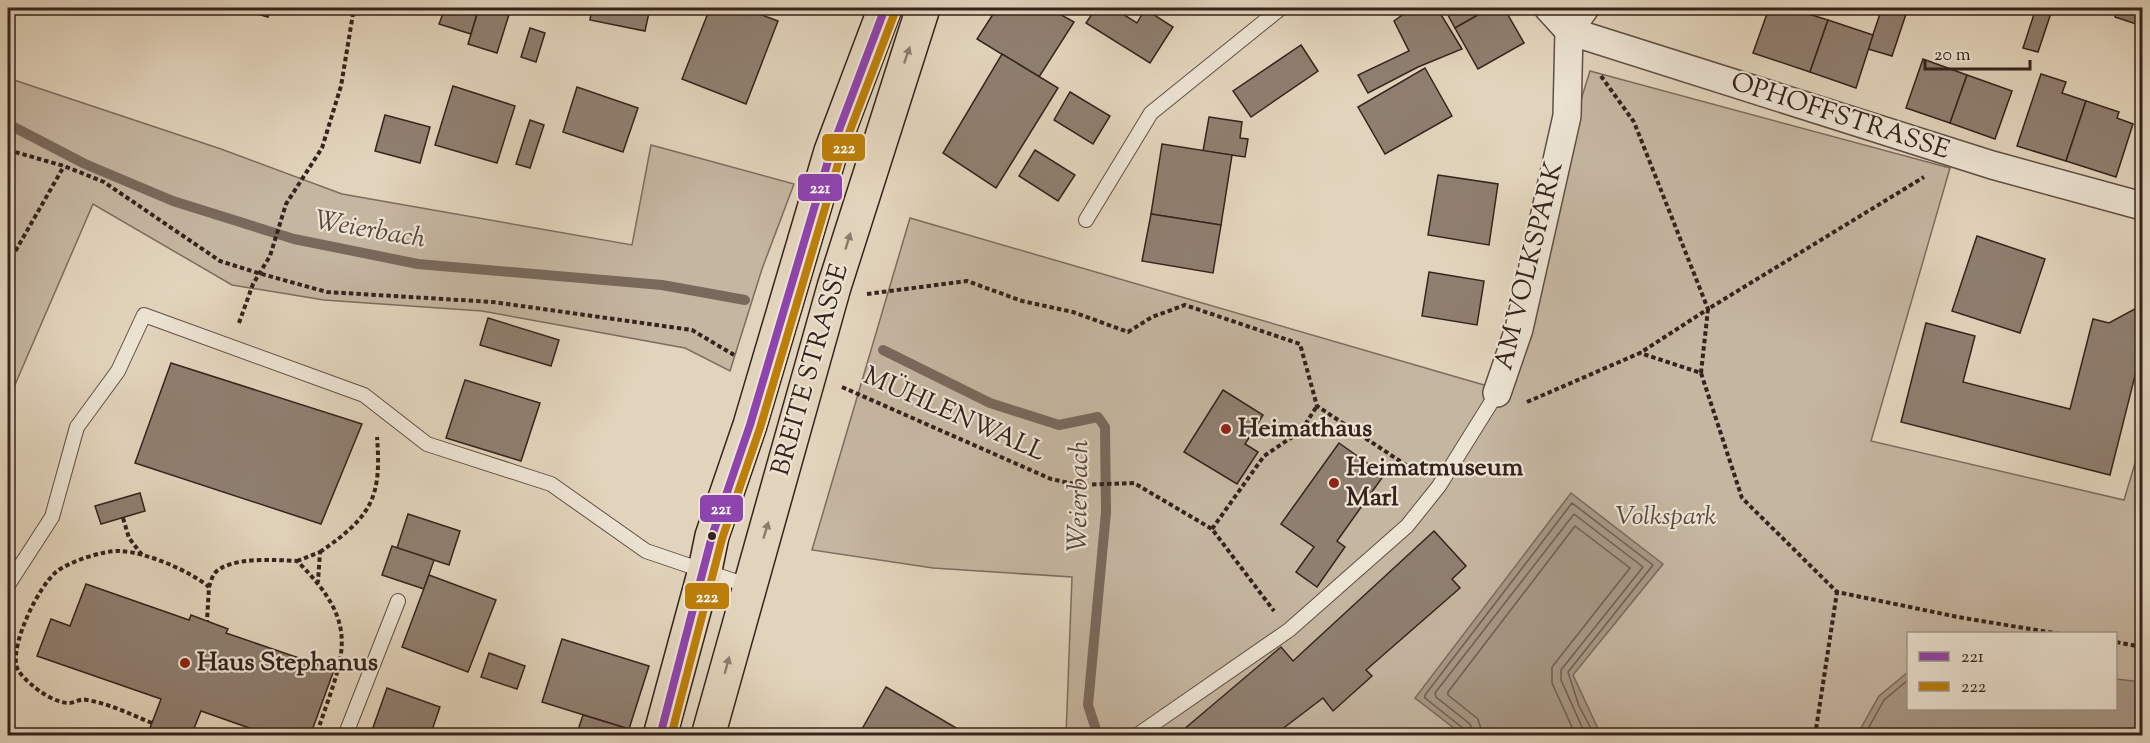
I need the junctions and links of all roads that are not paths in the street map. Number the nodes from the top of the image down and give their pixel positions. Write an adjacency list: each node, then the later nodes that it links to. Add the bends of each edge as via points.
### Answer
1 (885, 8): 10 (main road, BREITE STRASSE, via 831,151 750,425 712,536)
2 (923, 8): 12 (main road, BREITE STRASSE, one-way to 2, via 834,287)
3 (1281, 8): 8 (lane, via 1151,113)
4 (1548, 8): 6 (street)
5 (1585, 8): 6 (street)
6 (1569, 31): 7 (street, OPHOFFSTRASSE, via 1992,165); 9 (street, AM VOLKSPARK, via 1567,116 1519,329)
7 (2142, 206)
8 (1086, 220)
9 (1497, 393): 17 (lane, AM VOLKSPARK, via 1439,486 1407,526 1289,630)
10 (705, 570): 11 (lane, via 646,551 551,484 427,444 364,395 144,315 118,371 76,427 52,518); 12 (lane); 15 (main road, BREITE STRASSE)
11 (8, 585)
12 (749, 586): 16 (main road, BREITE STRASSE, one-way to 12)
13 (398, 601): 14 (lane)
14 (345, 735)
15 (660, 735)
16 (708, 735)
17 (1136, 735)

